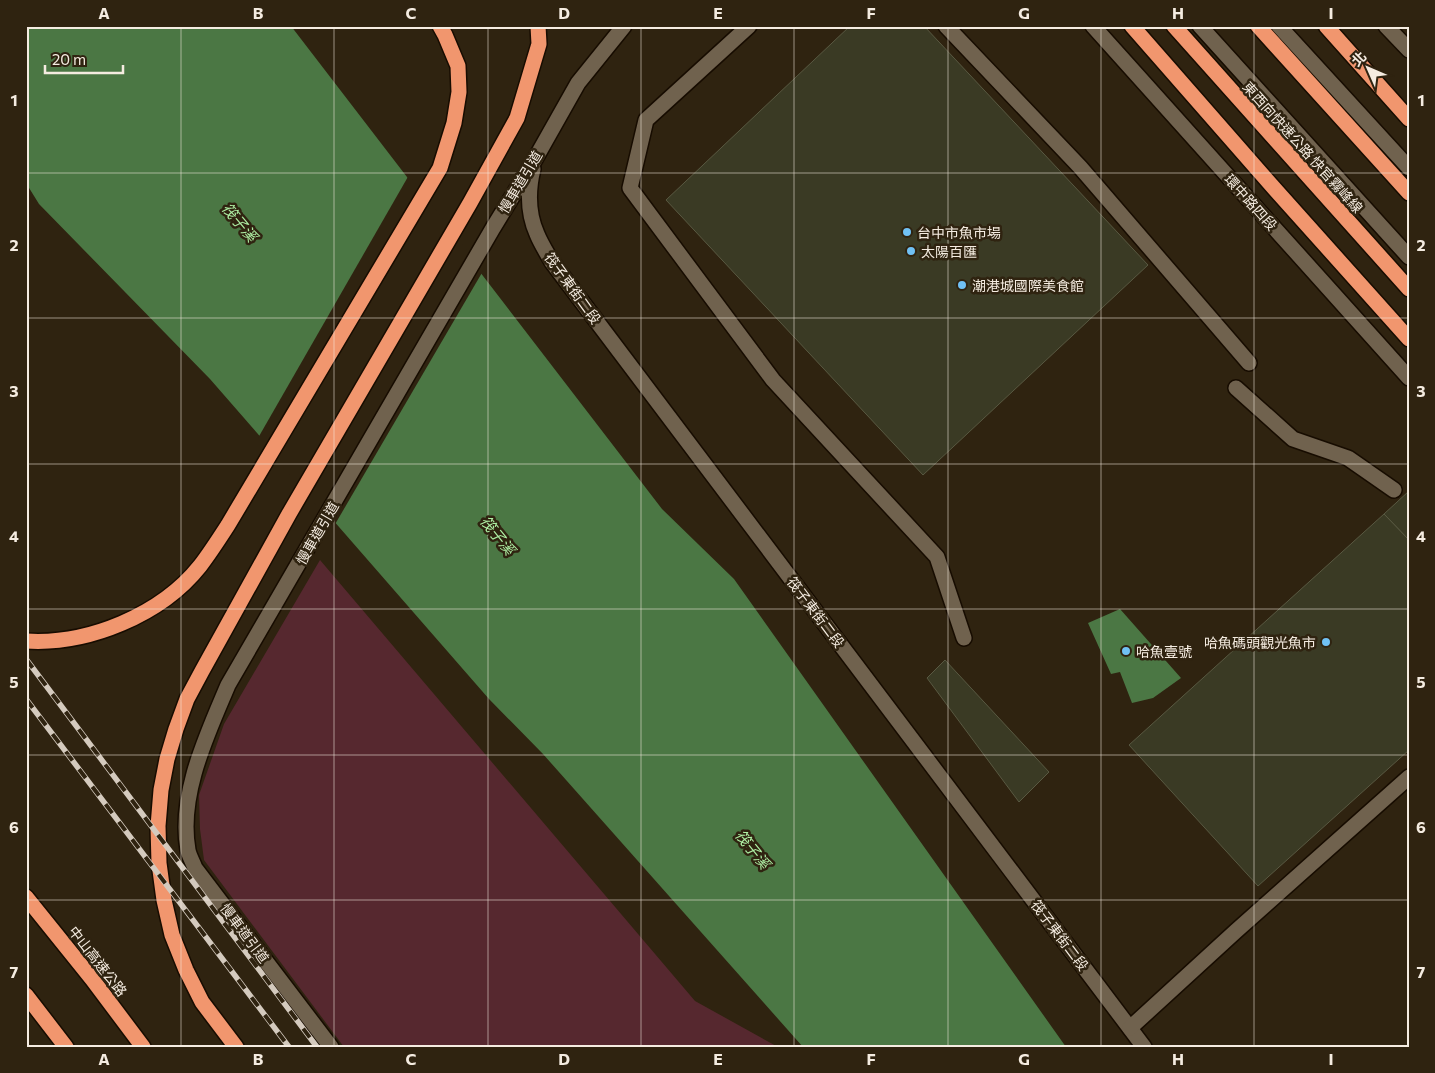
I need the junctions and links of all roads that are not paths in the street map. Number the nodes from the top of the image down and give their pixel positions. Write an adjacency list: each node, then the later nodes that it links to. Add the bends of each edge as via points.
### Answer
1 (440, 26): 27 (highway, via 458,66 459,92 454,124 440,168 228,525 199,567 180,586 138,616 88,635)
2 (538, 26): 34 (highway, via 539,44 517,118 289,514 187,699 169,751 158,826 164,900 172,935 186,970 202,1002)
3 (624, 26): 16 (street, 慢車道引道, via 578,83)
4 (749, 26): 26 (street, via 646,120 630,188 773,380 937,558)
5 (946, 26): 22 (street, via 1080,167)
6 (1093, 26): 23 (street, 環中路四段)
7 (1132, 26): 21 (highway)
8 (1174, 26): 20 (highway, 東西向快速公路 快官霧峰線)
9 (1200, 26): 19 (street)
10 (1258, 26): 18 (highway)
11 (1279, 26): 17 (street)
12 (1326, 26): 15 (highway)
13 (1386, 26): 14 (street)
14 (1409, 50)
15 (1409, 119)
16 (534, 161): 31 (street, 筏子東街二段, via 529,186 530,208 536,234 552,262); 35 (street, 慢車道引道, via 228,685 210,727 190,790 186,826 188,852 195,868)
17 (1409, 168)
18 (1409, 193)
19 (1409, 257)
20 (1409, 289)
21 (1409, 339)
22 (1249, 363)
23 (1409, 378)
24 (1236, 388): 25 (street, via 1293,439 1348,458)
25 (1394, 490)
26 (964, 638)
27 (26, 641)
28 (1409, 777): 31 (street)
29 (26, 897): 33 (highway, 中山高速公路)
30 (26, 995): 32 (highway)
31 (1130, 1028): 36 (street, 筏子東街二段)
32 (66, 1047)
33 (143, 1047)
34 (236, 1047)
35 (331, 1047)
36 (1144, 1047)

